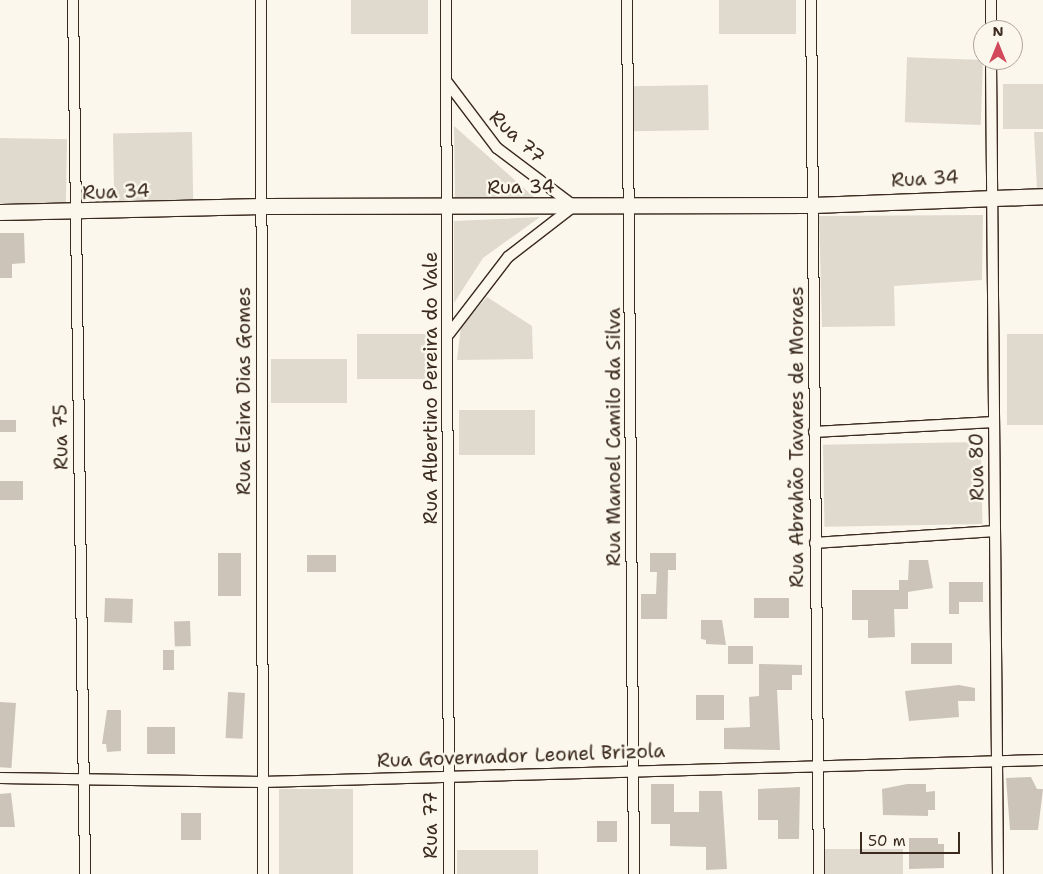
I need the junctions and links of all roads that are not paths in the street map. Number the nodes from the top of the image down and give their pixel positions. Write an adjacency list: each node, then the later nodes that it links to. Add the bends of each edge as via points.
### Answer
1 (73, 0): 18 (street, Rua 75)
2 (261, 0): 13 (street, Rua Elzira Dias Gomes)
3 (446, 0): 9 (street, Rua Albertino Pereira do Vale)
4 (626, 0): 15 (street, Rua Manoel Camilo da Silva)
5 (811, 0): 12 (street, Rua Abrahão Tavares de Moraes)
6 (991, 0): 7 (street)
7 (991, 20)
8 (991, 70): 10 (street, Rua 80)
9 (447, 82): 14 (street, Rua 77, via 497,148); 16 (street, Rua Albertino Pereira do Vale)
10 (992, 196): 11 (street, Rua 34); 12 (street, Rua 34); 20 (street, Rua 80)
11 (1043, 196)
12 (812, 205): 15 (street, Rua 34); 21 (street, Rua Abrahão Tavares de Moraes)
13 (262, 206): 16 (street, Rua 34); 18 (street, Rua 34); 31 (street, Rua Elzira Dias Gomes)
14 (574, 206): 15 (street, Rua 34); 16 (street, Rua 34); 19 (street, via 508,257)
15 (629, 206): 27 (street, Rua Manoel Camilo da Silva)
16 (447, 209): 19 (street, Rua Albertino Pereira do Vale)
17 (0, 212): 18 (street, Rua 34)
18 (75, 214): 30 (street, Rua 75)
19 (449, 334): 28 (street, Rua Albertino Pereira do Vale)
20 (994, 422): 21 (street); 22 (street, Rua 80)
21 (814, 432): 23 (street, Rua Abrahão Tavares de Moraes)
22 (995, 532): 23 (street); 24 (street, Rua 80)
23 (815, 543): 26 (street, Rua Abrahão Tavares de Moraes)
24 (997, 758): 25 (street, Rua Governador Leonel Brizola); 26 (street, Rua Governador Leonel Brizola); 37 (street, Rua 80)
25 (1043, 760)
26 (819, 766): 27 (street, Rua Governador Leonel Brizola); 36 (street, Rua Abrahão Tavares de Moraes)
27 (634, 771): 28 (street, Rua Governador Leonel Brizola); 35 (street, Rua Manoel Camilo da Silva)
28 (448, 775): 31 (street, Rua Governador Leonel Brizola); 34 (street, Rua 77)
29 (0, 778): 30 (street, Rua Governador Leonel Brizola)
30 (84, 780): 31 (street, Rua Governador Leonel Brizola); 32 (street, Rua 75)
31 (262, 782): 33 (street, Rua Elzira Dias Gomes)
32 (85, 874)
33 (263, 874)
34 (448, 874)
35 (634, 874)
36 (818, 874)
37 (998, 874)

